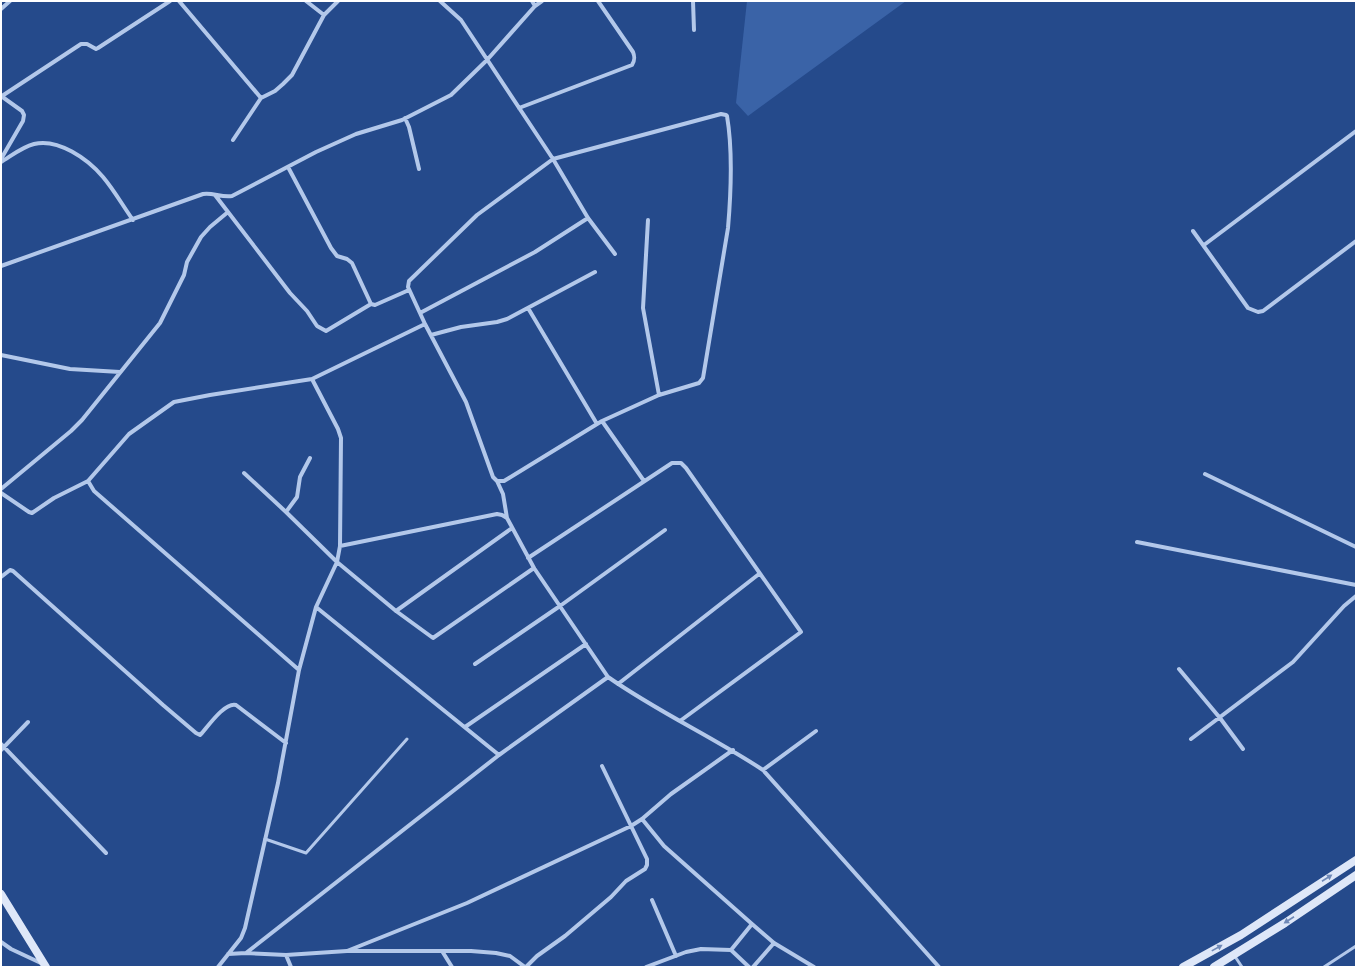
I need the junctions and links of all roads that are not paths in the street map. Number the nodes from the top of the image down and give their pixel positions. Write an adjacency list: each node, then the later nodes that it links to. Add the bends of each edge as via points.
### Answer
1 (10, 1): 12 (street)
2 (170, 1): 16 (street, via 96,49 81,44)
3 (179, 1): 17 (street)
4 (306, 1): 13 (street)
5 (338, 1): 13 (street)
6 (440, 1): 15 (street, via 461,20)
7 (532, 1): 11 (street)
8 (542, 1): 11 (street)
9 (598, 1): 18 (street, via 633,52 635,56 632,65)
10 (693, 1): 14 (street)
11 (535, 6): 15 (street)
12 (1, 9)
13 (324, 15): 17 (street, via 292,75 275,91)
14 (694, 30)
15 (487, 60): 18 (street); 19 (street, via 451,95)
16 (1, 96): 23 (street, via 24,115)
17 (261, 98): 21 (street)
18 (519, 108): 22 (street)
19 (405, 118): 24 (street, via 356,134); 25 (street)
20 (1356, 131): 33 (street)
21 (233, 140)
22 (553, 160): 28 (street); 37 (street, via 477,215 409,281); 46 (street, via 721,114 727,116 730,136 730,206 706,370 699,383)
23 (1, 161): 29 (street, via 36,144 46,143 70,150 103,176)
24 (288, 167): 26 (street, via 232,196); 38 (street, via 331,248 337,256 352,263)
25 (419, 169)
26 (214, 195): 27 (street); 29 (street, via 203,194)
27 (228, 212): 38 (street, via 322,330 326,331); 44 (street, via 201,237 160,323)
28 (588, 218): 34 (street); 40 (street, via 534,252)
29 (133, 220): 35 (street)
30 (648, 220): 46 (street, via 643,308)
31 (1193, 231): 33 (street)
32 (1356, 241): 33 (street, via 1263,311 1258,312 1248,308)
33 (1204, 245)
34 (615, 254)
35 (1, 266)
36 (595, 272): 39 (street)
37 (409, 290): 38 (street, via 375,305); 40 (street)
38 (371, 304)
39 (528, 308): 42 (street, via 498,322 461,327); 48 (street)
40 (420, 313): 41 (street)
41 (425, 324): 42 (street); 45 (street)
42 (431, 335): 53 (street, via 466,402 493,477)
43 (1, 355): 44 (street, via 70,369)
44 (120, 372): 55 (street, via 71,431)
45 (312, 379): 52 (street, via 174,402 129,434); 62 (street, via 341,438)
46 (659, 395): 47 (street)
47 (602, 421): 48 (street); 54 (street)
48 (597, 424): 53 (street, via 504,481)
49 (310, 458): 57 (street, via 300,478 297,496)
50 (244, 473): 57 (street)
51 (1205, 474): 63 (street)
52 (88, 481): 56 (street, via 54,498 32,513); 77 (street, via 94,490)
53 (497, 481): 58 (street, via 504,494)
54 (644, 481): 64 (street); 67 (street, via 672,463 681,463)
55 (1, 489)
56 (1, 493)
57 (286, 512): 65 (street)
58 (507, 518): 59 (street); 62 (street, via 496,514)
59 (512, 528): 64 (street); 73 (street)
60 (665, 530): 71 (street)
61 (1137, 542): 69 (street)
62 (340, 546): 65 (street)
63 (1356, 547)
64 (528, 558): 66 (street)
65 (337, 562): 72 (street); 73 (street)
66 (534, 568): 71 (street); 73 (street, via 435,638 431,638)
67 (759, 574): 79 (street); 81 (street, via 801,632)
68 (1, 578): 87 (street, via 10,570 13,571 196,733 200,735 225,707 233,704)
69 (1356, 585)
70 (1356, 596): 80 (street, via 1293,662)
71 (560, 606): 74 (street); 75 (street)
72 (316, 607): 77 (street); 83 (street)
73 (396, 611)
74 (586, 644): 78 (street); 83 (street)
75 (475, 664)
76 (1179, 669): 80 (street)
77 (299, 670): 87 (street)
78 (608, 677): 79 (street); 91 (street)
79 (618, 684): 81 (street)
80 (1220, 718): 86 (street); 89 (street)
81 (680, 721): 90 (street)
82 (28, 722): 88 (street)
83 (465, 727): 91 (street)
84 (816, 731): 93 (street)
85 (407, 739): 96 (lane, via 306,853)
86 (1191, 739)
87 (286, 743): 96 (street)
88 (2, 747): 97 (street)
89 (1243, 749)
90 (733, 750): 93 (street); 94 (street, via 671,794)
91 (499, 755): 109 (street)
92 (602, 766): 95 (street)
93 (763, 770): 123 (street)
94 (642, 819): 95 (street); 102 (street, via 664,846)
95 (632, 826): 108 (street, via 467,903); 118 (street, via 648,859 645,869 626,881 611,897)
96 (265, 839): 110 (street, via 245,928 241,938)
97 (106, 854)
98 (1356, 860): 124 (main road, one-way to 98, via 1241,935)
99 (1356, 875): 112 (main road, one-way to 112)
100 (1, 894): 114 (main road)
101 (652, 900): 113 (street)
102 (752, 924): 104 (street); 106 (street)
103 (1, 942): 114 (street)
104 (774, 943): 121 (street); 122 (street)
105 (1356, 946): 127 (lane)
106 (731, 950): 113 (street, via 701,949); 120 (street)
107 (442, 951): 108 (street); 117 (street); 118 (street, via 496,953 510,956)
108 (347, 952): 111 (street)
109 (246, 953): 110 (street); 111 (street)
110 (228, 954): 115 (street)
111 (286, 955): 116 (street)
112 (1234, 955): 125 (main road); 126 (lane)
113 (676, 956): 119 (street)
114 (46, 966)
115 (218, 967)
116 (291, 967)
117 (452, 967)
118 (525, 967)
119 (646, 967)
120 (749, 967)
121 (753, 967)
122 (814, 967)
123 (939, 967)
124 (1183, 967)
125 (1214, 967)
126 (1242, 967)
127 (1324, 967)

